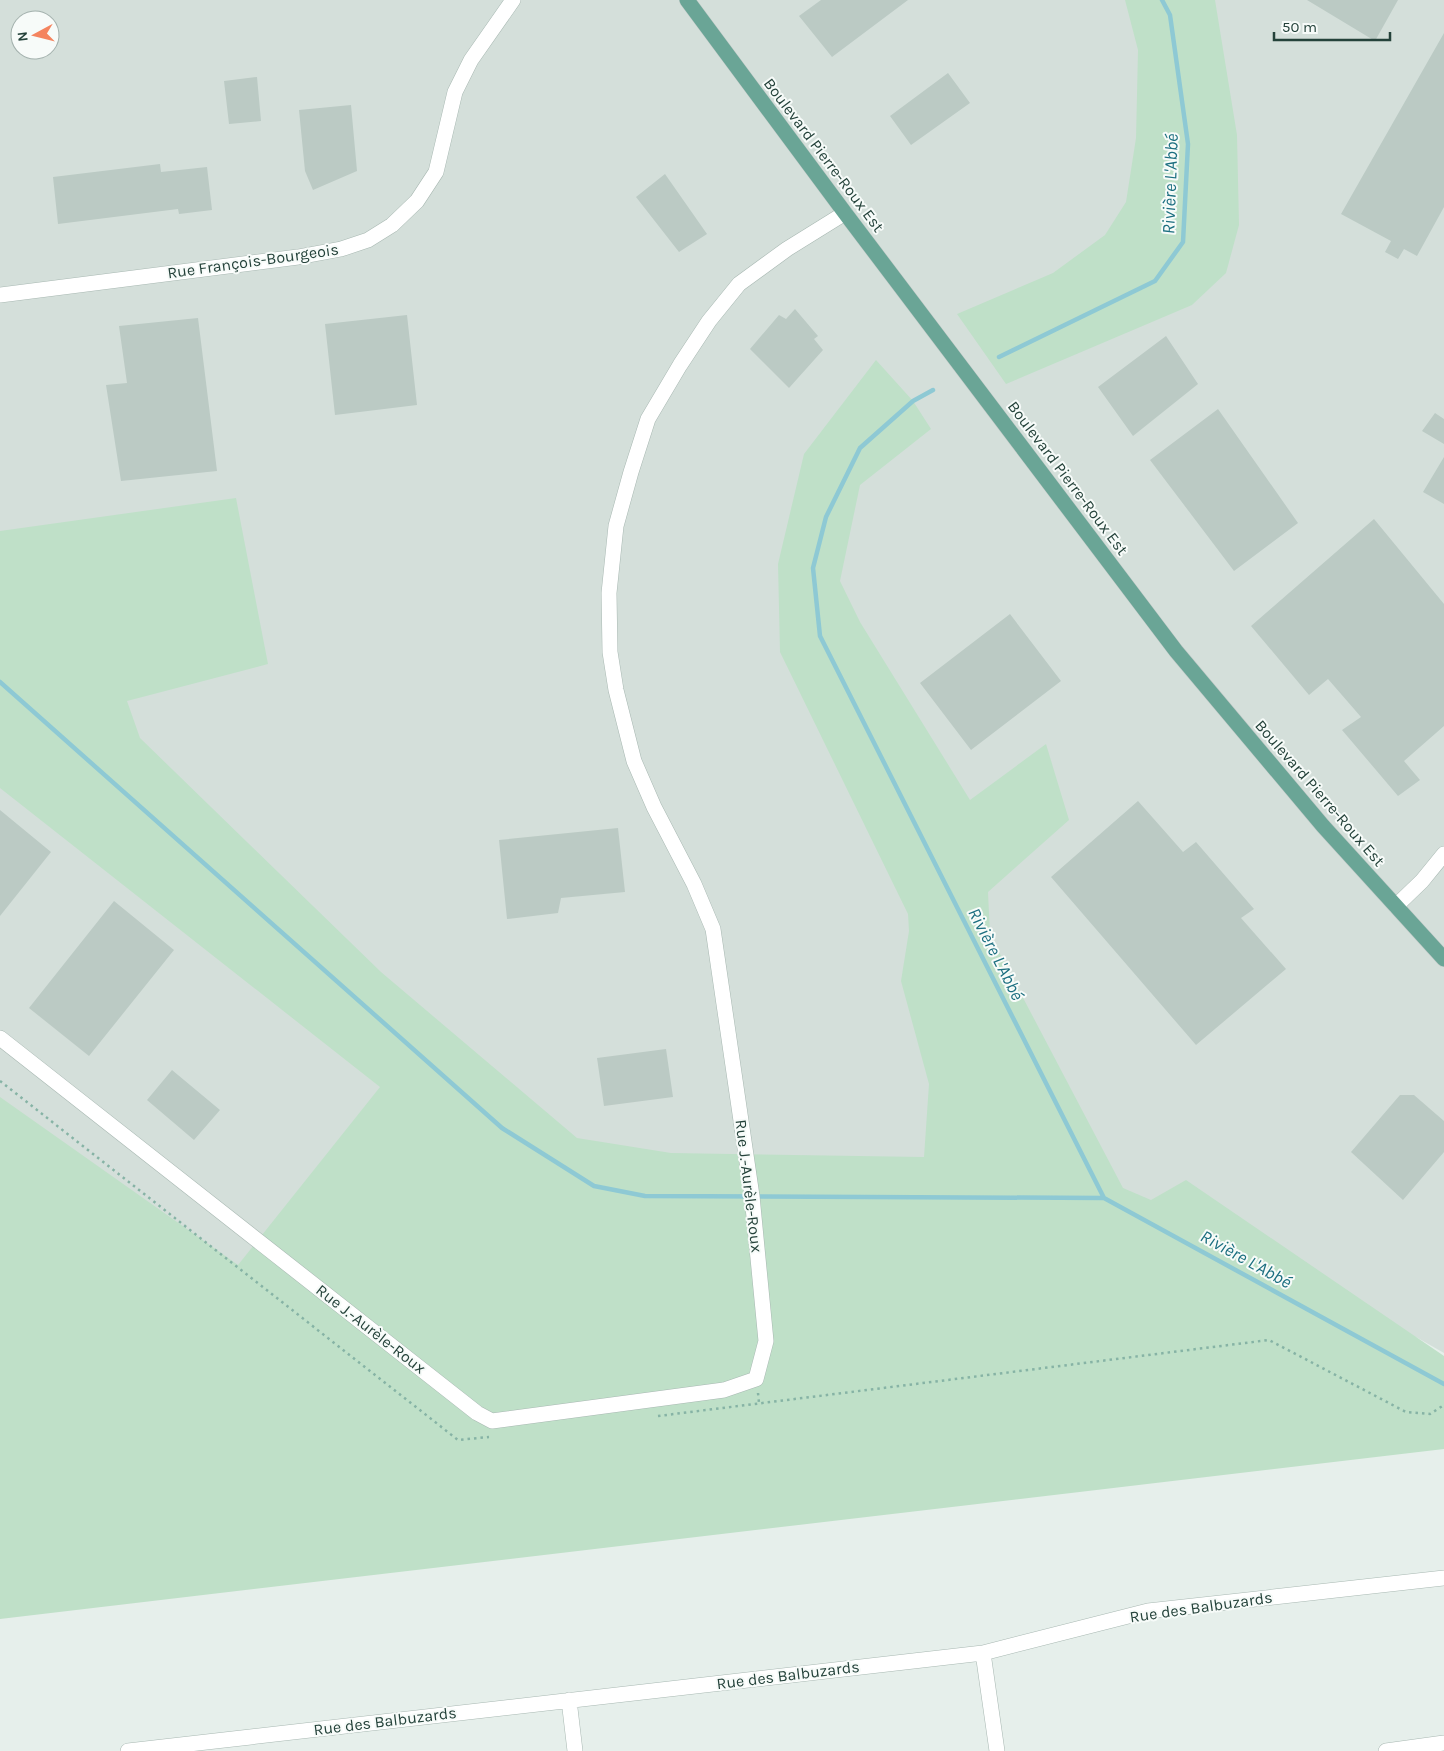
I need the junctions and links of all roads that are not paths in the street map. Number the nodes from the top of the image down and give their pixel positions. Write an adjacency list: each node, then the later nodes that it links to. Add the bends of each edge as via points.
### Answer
1 (513, 0): 4 (street, Rue François-Bourgeois, via 471,60 455,92 436,172 417,201 392,225 368,240 298,257)
2 (687, 0): 3 (main road, Boulevard Pierre-Roux Est)
3 (845, 213): 6 (main road, Boulevard Pierre-Roux Est, via 1176,651 1322,826); 8 (street, Rue J.-Aurèle-Roux, via 739,284 680,365 648,419 631,472 616,526 610,593 610,652 634,761 713,929 752,1196 766,1341 756,1379 724,1390 492,1421 469,1407)
4 (0, 295)
5 (1444, 854): 6 (street)
6 (1396, 906): 7 (main road, Boulevard Pierre-Roux Est)
7 (1444, 959)
8 (0, 1038)
9 (1444, 1578): 10 (street, Rue des Balbuzards, via 1148,1611)
10 (983, 1653): 11 (street, Rue des Balbuzards); 15 (street)
11 (569, 1700): 13 (street, Rue des Balbuzards); 14 (street)
12 (1444, 1743): 16 (street)
13 (128, 1751)
14 (575, 1751)
15 (997, 1751)
16 (1386, 1751)

